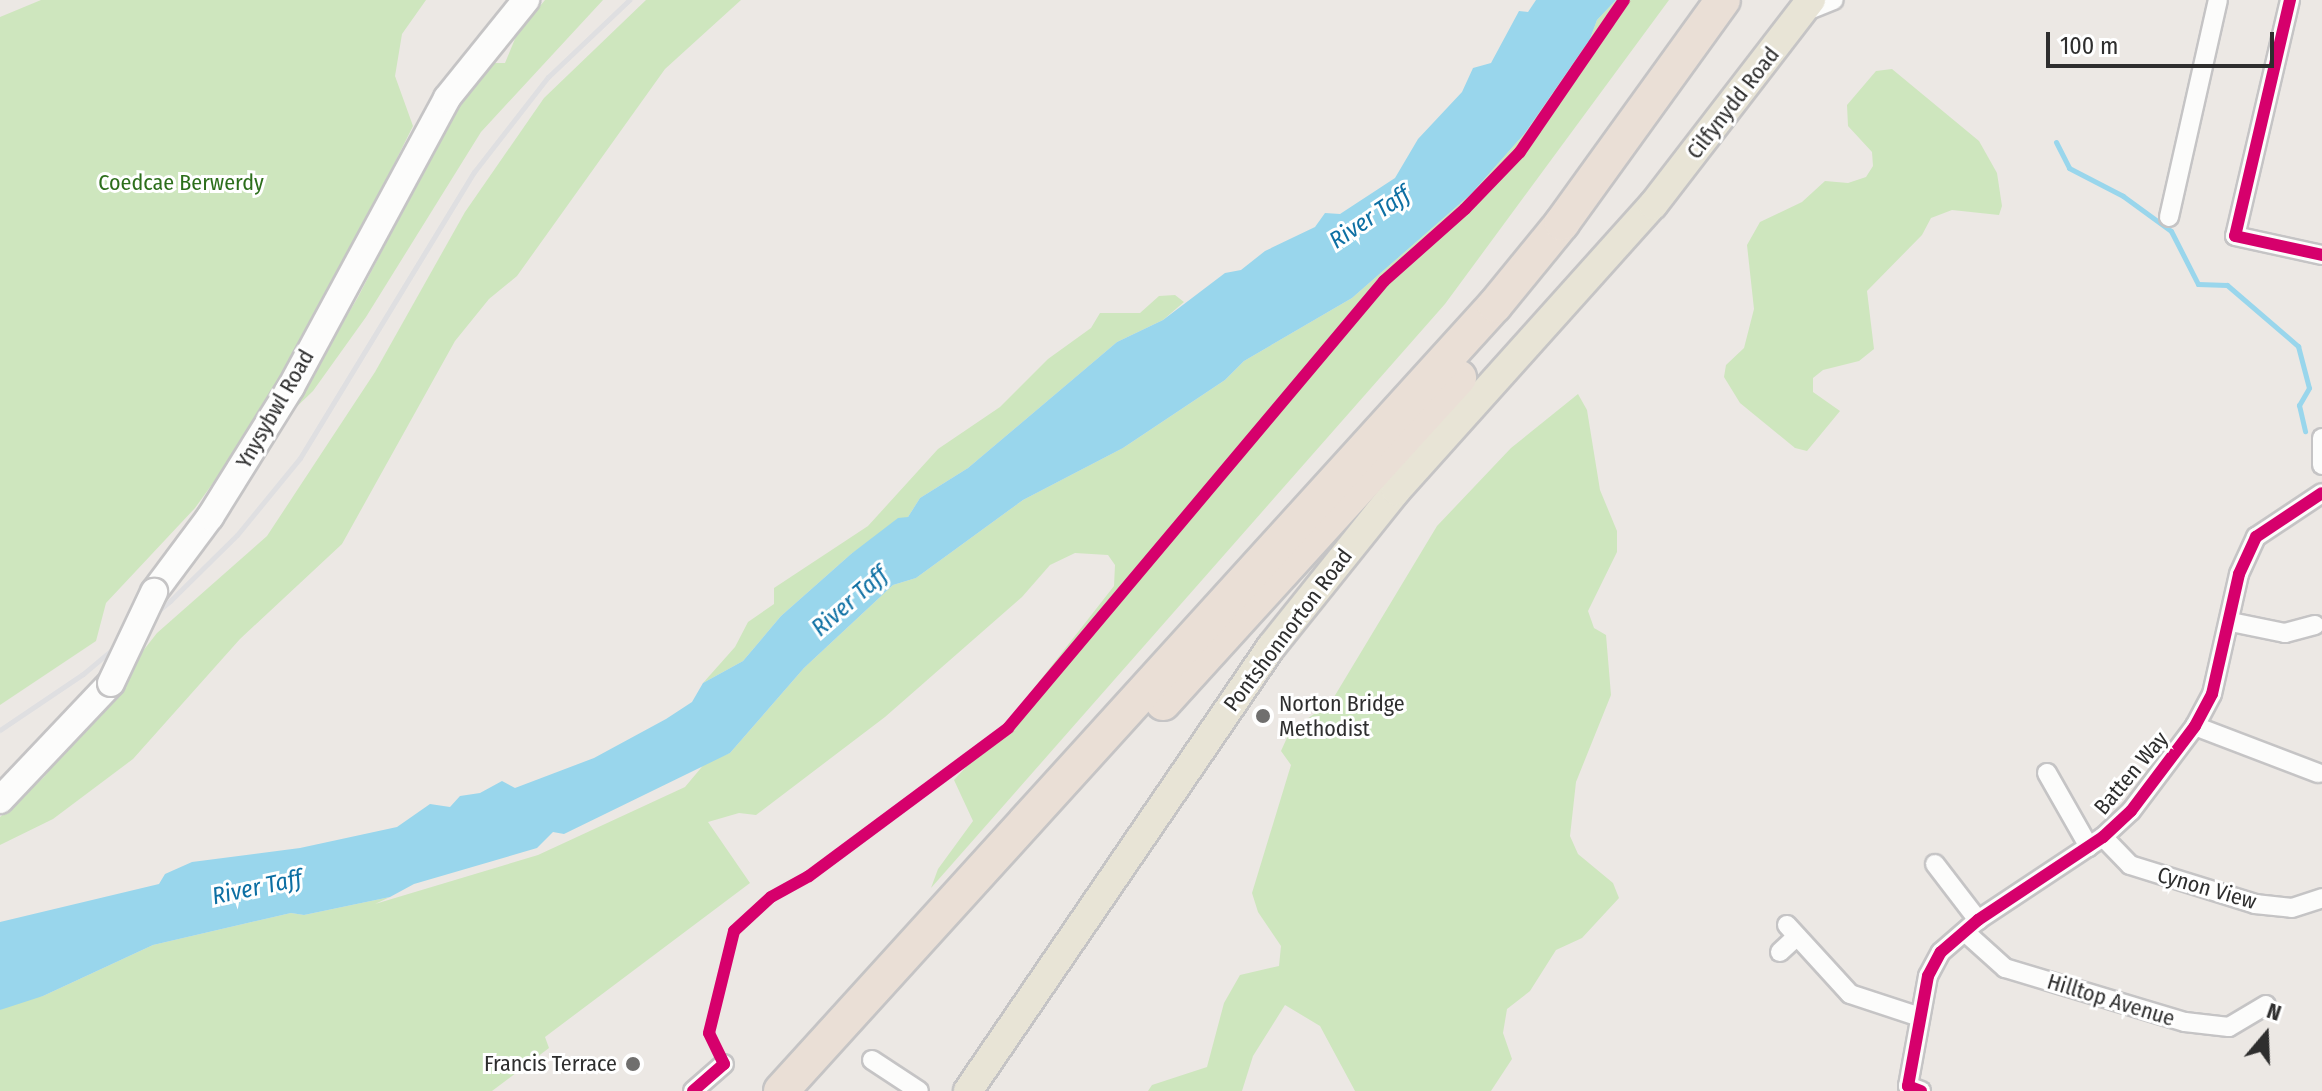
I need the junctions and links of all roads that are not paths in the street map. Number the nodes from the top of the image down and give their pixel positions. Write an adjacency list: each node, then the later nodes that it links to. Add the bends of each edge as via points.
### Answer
1 (526, 0): 19 (main road, Ynysybwl Road, bridge, via 447,98 291,387 210,517 154,592 111,683)
2 (1723, 0): 31 (highway, via 1562,223 1495,305)
3 (1748, 0): 32 (highway, via 1627,173 1510,320)
4 (1834, 0): 7 (street)
5 (2218, 0): 9 (street)
6 (2290, 0): 10 (street, via 2235,236)
7 (1808, 6): 8 (main road, Cilfynydd Road)
8 (1653, 205): 34 (main road, Pontshonnorton Road, via 1396,491 1271,647)
9 (2169, 217)
10 (2322, 255)
11 (2322, 438): 12 (street)
12 (2322, 465)
13 (2322, 493): 14 (street, Batten Way, via 2256,537 2239,574)
14 (2231, 622): 15 (street, via 2285,633); 16 (street, Batten Way, via 2212,694)
15 (2315, 625)
16 (2195, 726): 18 (street); 20 (street, Batten Way, via 2131,811)
17 (2047, 773): 20 (street, Cynon View)
18 (2318, 773)
19 (0, 800)
20 (2096, 842): 22 (street, Cynon View, via 2130,865 2255,904 2292,908); 23 (street, Batten Way)
21 (1935, 864): 23 (street, Hilltop Avenue)
22 (2322, 898)
23 (1972, 926): 25 (street, Hilltop Avenue, via 2005,968 2185,1022 2229,1027); 26 (street, Batten Way, via 1934,964)
24 (1780, 952): 26 (street, via 1792,931 1850,994)
25 (2266, 1005)
26 (1920, 1017): 29 (street, Batten Way)
27 (872, 1060): 33 (street)
28 (724, 1064): 30 (street)
29 (1914, 1089)
30 (693, 1091)
31 (781, 1091)
32 (807, 1091)
33 (919, 1091)
34 (968, 1091)

